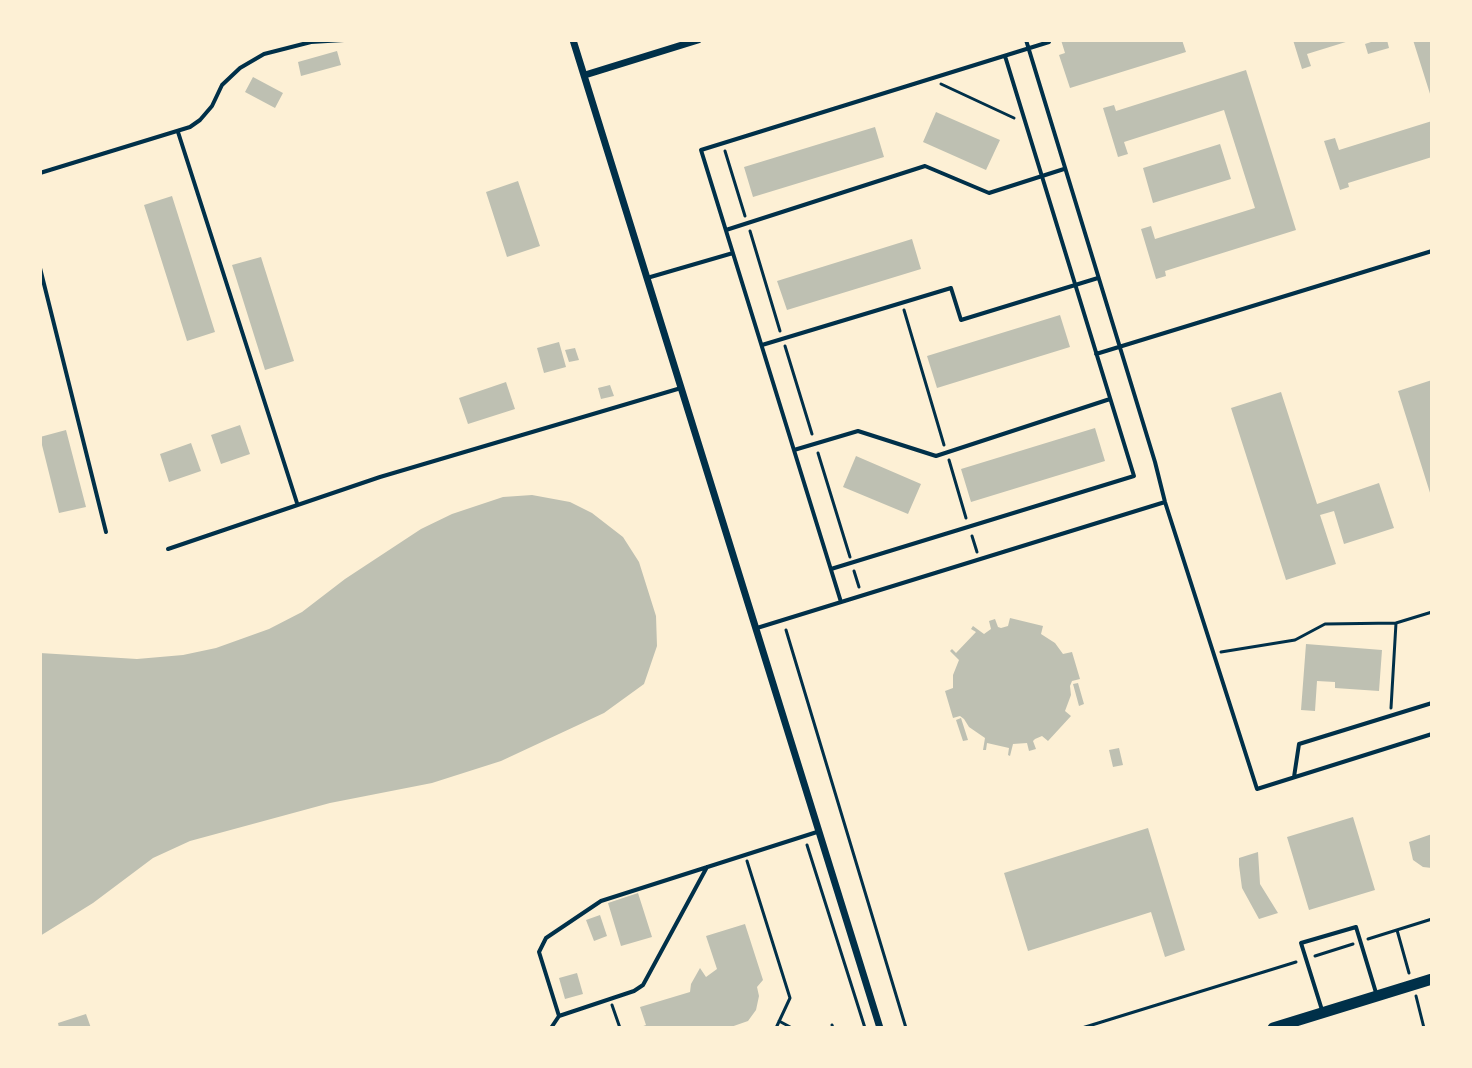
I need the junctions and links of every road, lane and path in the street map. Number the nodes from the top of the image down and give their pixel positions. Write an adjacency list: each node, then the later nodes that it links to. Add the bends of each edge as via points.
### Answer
1 (344, 40): 11 (lane, via 264,54 222,85 200,120)
2 (573, 40): 8 (street)
3 (698, 40): 8 (street)
4 (1026, 40): 6 (lane)
5 (1049, 42): 6 (lane)
6 (1028, 49): 7 (lane); 13 (lane)
7 (1005, 56): 9 (lane); 10 (lane)
8 (585, 75): 21 (street)
9 (930, 79): 10 (path); 12 (lane)
10 (1025, 123): 15 (lane)
11 (178, 132): 14 (lane); 35 (lane)
12 (723, 143): 16 (path); 17 (lane, via 701,150)
13 (1065, 169): 15 (lane); 22 (lane)
14 (40, 173)
15 (1042, 177): 16 (lane, via 989,193 925,166); 23 (lane)
16 (747, 223): 17 (lane); 25 (path)
17 (726, 230): 19 (lane)
18 (1432, 251): 27 (lane)
19 (733, 253): 21 (lane); 26 (lane)
20 (40, 268): 37 (lane)
21 (647, 278): 29 (street)
22 (1098, 278): 23 (lane); 27 (lane)
23 (1075, 285): 24 (lane, via 961,320 951,288); 28 (lane)
24 (901, 303): 25 (lane); 33 (path)
25 (783, 339): 26 (lane); 31 (path)
26 (762, 345): 32 (lane)
27 (1120, 347): 28 (lane); 34 (lane)
28 (1096, 354): 30 (lane)
29 (681, 388): 35 (lane); 47 (street)
30 (1110, 399): 33 (lane); 36 (lane, via 1134,476)
31 (815, 444): 32 (lane); 33 (lane, via 858,431 936,456); 40 (path)
32 (794, 450): 41 (lane)
33 (947, 452): 36 (path)
34 (1165, 502): 39 (lane); 48 (lane)
35 (297, 504): 38 (lane)
36 (969, 527): 39 (path); 40 (lane)
37 (106, 532)
38 (168, 549)
39 (979, 559): 42 (lane)
40 (851, 563): 41 (lane); 42 (path)
41 (831, 569): 43 (lane)
42 (862, 596): 43 (lane)
43 (841, 602): 45 (lane)
44 (1432, 612): 46 (path)
45 (783, 620): 47 (lane); 72 (path)
46 (1396, 623): 48 (path, via 1325,624 1295,640); 50 (path)
47 (755, 628): 53 (street)
48 (1214, 653): 52 (lane, via 1257,789)
49 (1432, 703): 50 (lane)
50 (1391, 716): 52 (lane, via 1299,744)
51 (1432, 734): 52 (lane)
52 (1294, 777)
53 (819, 831): 54 (lane); 71 (street)
54 (804, 836): 55 (lane); 70 (path)
55 (745, 855): 56 (lane); 65 (path, via 788,988 790,998)
56 (707, 867): 62 (lane, via 647,981 640,989); 64 (lane, via 601,901 546,938 540,959)
57 (1432, 919): 58 (path)
58 (1360, 942): 59 (path); 59 (lane, via 1356,927 1301,943); 61 (lane)
59 (1306, 959): 63 (lane); 73 (path)
60 (1432, 979): 61 (main road)
61 (1377, 996): 63 (main road)
62 (611, 999): 64 (lane); 67 (path)
63 (1323, 1012): 74 (main road)
64 (559, 1016): 66 (lane)
65 (779, 1021): 68 (path); 69 (path)
66 (551, 1028)
67 (620, 1028)
68 (776, 1028)
69 (792, 1028)
70 (865, 1028)
71 (880, 1028)
72 (906, 1028)
73 (1082, 1028)
74 (1273, 1028)

